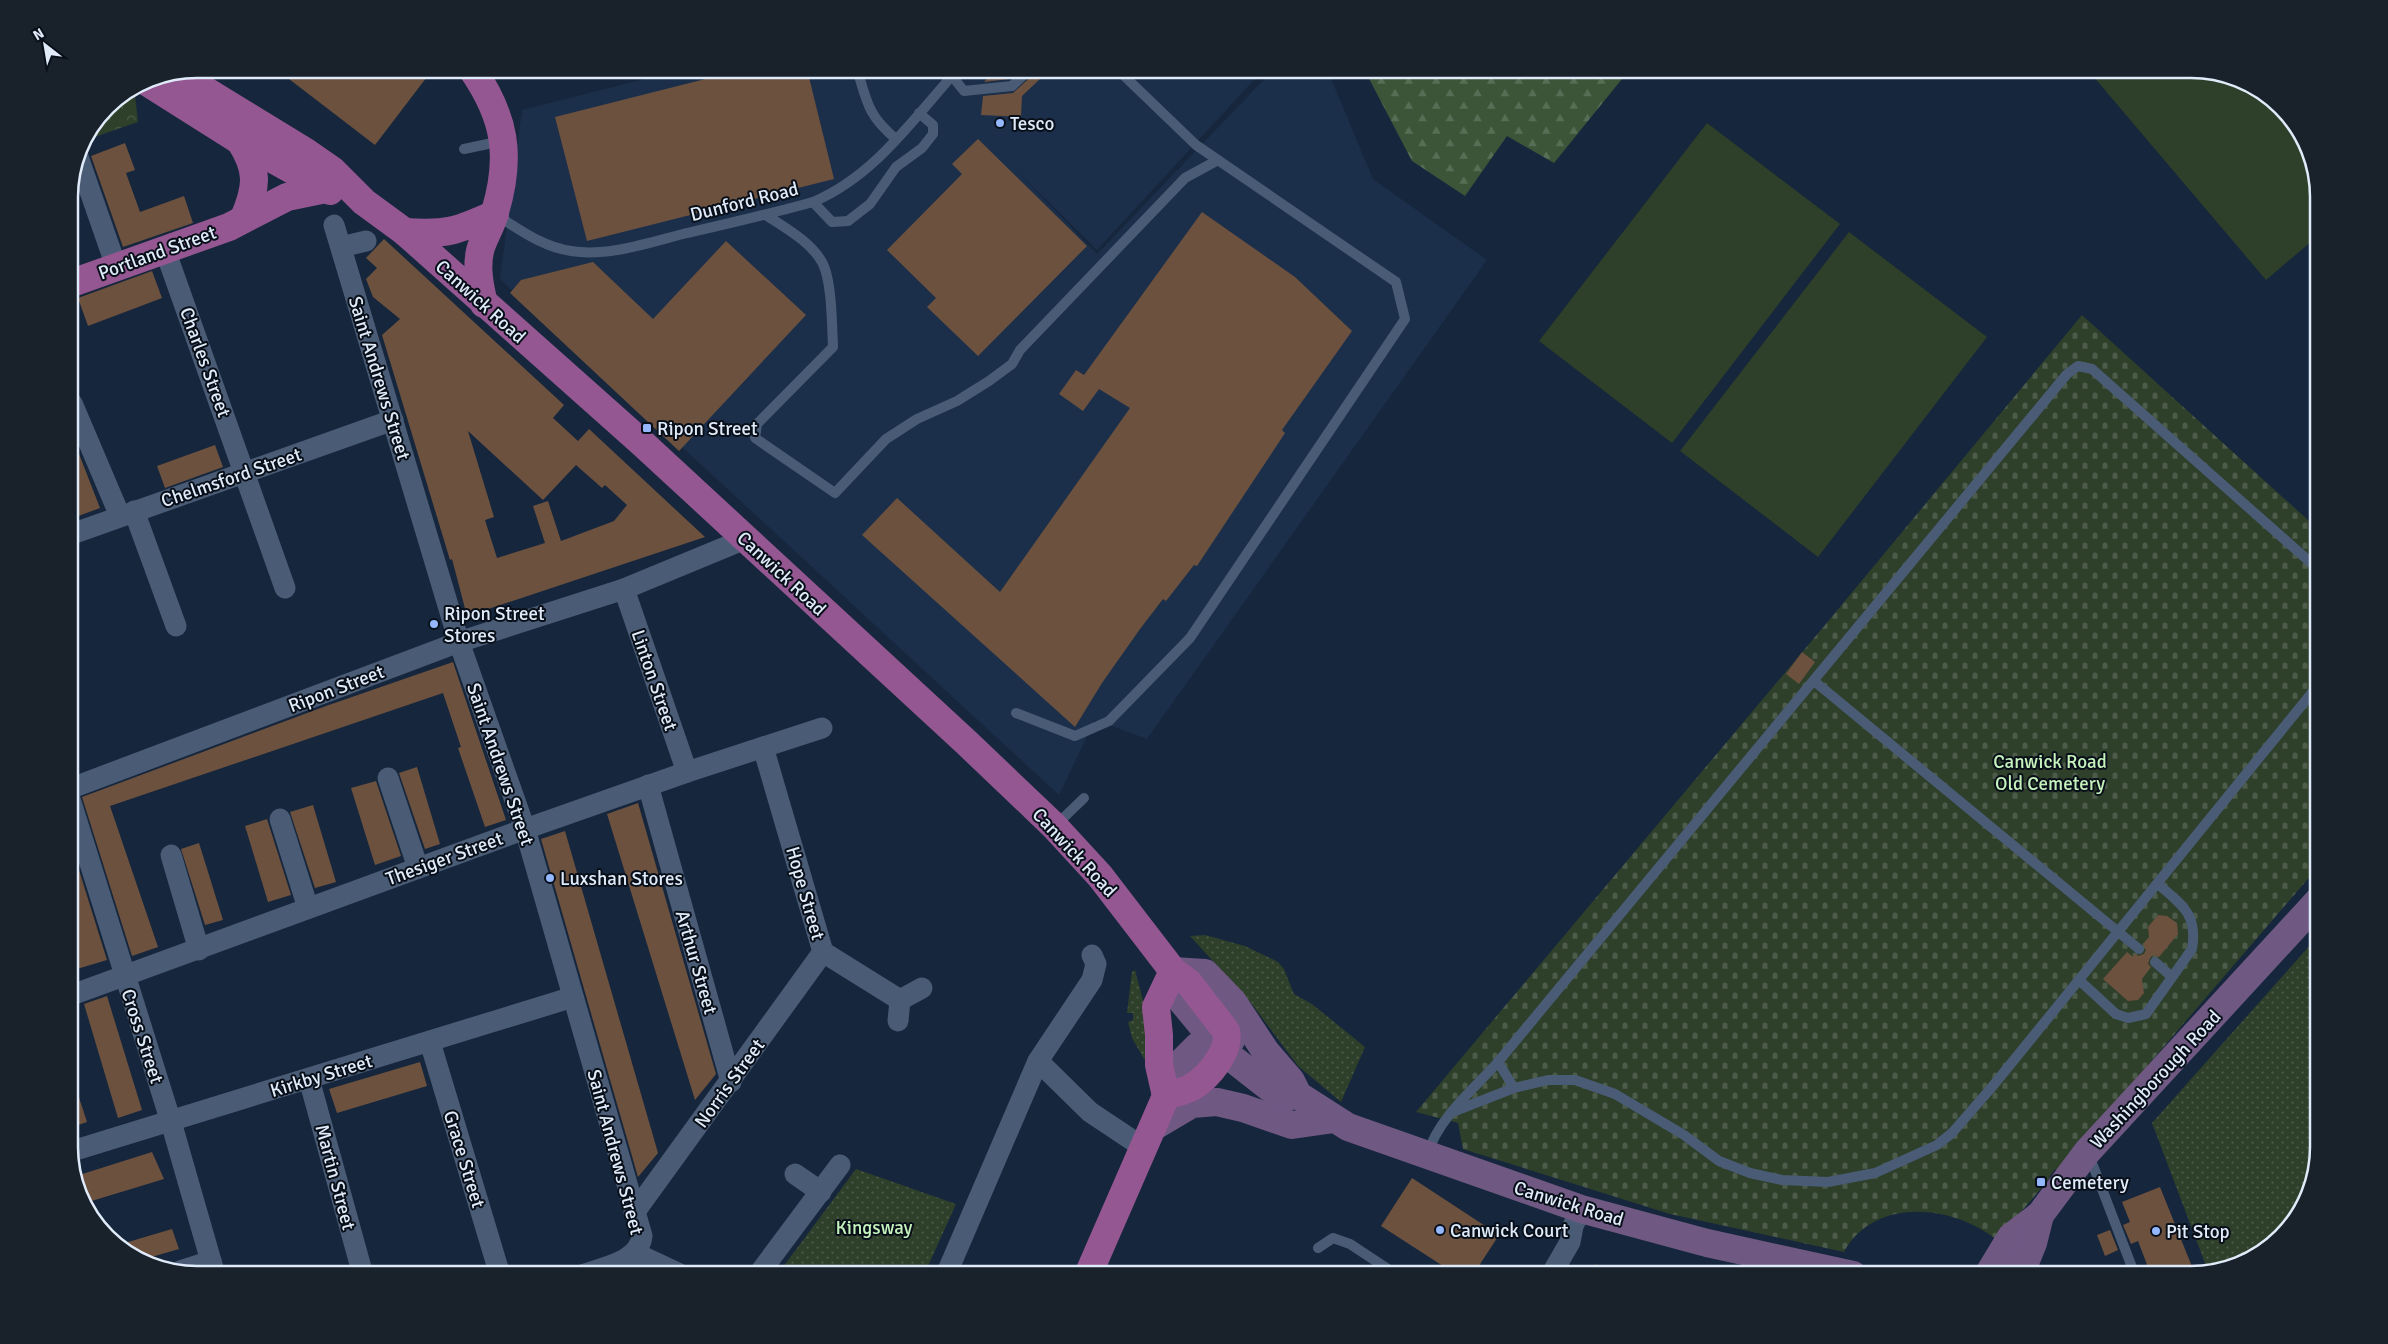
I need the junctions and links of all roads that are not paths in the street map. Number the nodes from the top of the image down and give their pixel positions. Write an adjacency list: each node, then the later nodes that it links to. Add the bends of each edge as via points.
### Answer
1 (478, 78): 13 (main road, via 499,117)
2 (860, 78): 11 (lane, via 878,124)
3 (950, 78): 10 (lane, Dunford Road)
4 (958, 78): 5 (lane, via 964,91 1012,86)
5 (1020, 78)
6 (1126, 78): 15 (lane, via 1196,145)
7 (181, 79): 9 (main road)
8 (158, 85): 9 (main road)
9 (195, 98): 12 (main road, Canwick Road); 18 (main road, Canwick Road, via 306,152 332,170)
10 (919, 113): 11 (lane, Dunford Road); 19 (lane, via 932,125 933,134 922,148 896,167 870,204 848,221 832,222)
11 (896, 139): 19 (lane, Dunford Road, via 854,181)
12 (240, 141): 17 (main road, Canwick Road); 22 (main road, via 248,154 255,181)
13 (504, 141): 14 (lane); 20 (main road, via 505,167)
14 (464, 149)
15 (1218, 160): 21 (lane, via 1185,178 1020,350 1012,364 957,402 927,413 886,439 835,494 755,438 757,424 833,347 830,298 823,263 808,245); 44 (lane, via 1396,282 1405,319 1190,638 1109,721 1075,736)
16 (82, 167): 28 (street)
17 (326, 190): 18 (main road, Canwick Road); 22 (main road, Portland Street, via 287,198)
18 (364, 202): 24 (main road, Canwick Road)
19 (813, 202): 21 (lane, Dunford Road)
20 (495, 214): 21 (lane, Dunford Road, via 537,241 582,252 633,247); 24 (main road, via 457,231 437,234); 30 (main road, via 480,250 479,285)
21 (766, 215)
22 (244, 218): 27 (main road, Portland Street, via 229,227)
23 (334, 225): 26 (street, Saint Andrews Street)
24 (405, 232): 30 (main road, Canwick Road)
25 (366, 241): 26 (street)
26 (341, 247): 32 (street, Saint Andrews Street)
27 (165, 250): 28 (main road, Portland Street); 33 (street, Charles Street)
28 (116, 266): 29 (main road, Portland Street)
29 (78, 281)
30 (484, 304): 36 (main road, Canwick Road)
31 (78, 415): 34 (street)
32 (393, 420): 33 (street, Chelmsford Street); 41 (street, Saint Andrews Street)
33 (246, 473): 34 (street, Chelmsford Street); 38 (street, Charles Street)
34 (127, 514): 35 (street, Chelmsford Street); 40 (street)
35 (78, 531)
36 (745, 539): 39 (street, Ripon Street); 54 (main road, Canwick Road)
37 (2310, 562): 42 (lane, via 2092,369 2078,366 2067,374)
38 (285, 588)
39 (624, 589): 41 (street, Ripon Street); 47 (street, Linton Street)
40 (176, 626)
41 (459, 642): 49 (street, Ripon Street); 55 (street, Saint Andrews Street)
42 (1814, 681): 61 (lane); 78 (lane)
43 (2310, 695): 58 (lane)
44 (1016, 713)
45 (822, 728): 46 (street, Thesiger Street)
46 (763, 747): 47 (street, Thesiger Street); 64 (street, Hope Street)
47 (687, 772): 50 (street, Thesiger Street)
48 (388, 778): 57 (street)
49 (78, 786)
50 (648, 786): 55 (street, Thesiger Street); 80 (street, Arthur Street)
51 (1084, 798): 54 (lane)
52 (280, 819): 59 (street)
53 (78, 825): 69 (street, Cross Street)
54 (1054, 826): 67 (main road, Canwick Road, via 1100,876)
55 (525, 828): 57 (street, Thesiger Street); 73 (street, Saint Andrews Street)
56 (171, 855): 62 (street)
57 (418, 868): 59 (street, Thesiger Street)
58 (2158, 884): 61 (lane); 68 (lane, via 2184,906 2193,922 2192,949)
59 (308, 908): 62 (street, Thesiger Street)
60 (2310, 910): 89 (main road, Washingborough Road)
61 (2118, 933): 63 (lane); 70 (lane)
62 (199, 950): 69 (street, Thesiger Street)
63 (2139, 950)
64 (823, 952): 71 (street, Hope Street, via 899,1010); 80 (street, Norris Street)
65 (1092, 955): 77 (street, via 1096,964 1092,980)
66 (2155, 962): 68 (lane)
67 (1172, 971): 75 (main road, via 1189,983 1222,1025); 76 (main road, Canwick Road, via 1204,973 1233,1002); 83 (main road, via 1156,1007 1159,1065)
68 (2172, 977): 70 (lane, via 2146,1014 2128,1018 2116,1014)
69 (125, 978): 72 (street, Thesiger Street); 86 (street, Cross Street)
70 (2079, 980): 81 (lane, via 1938,1146 1875,1173 1828,1182 1782,1180 1719,1161 1684,1135 1615,1094 1575,1080 1548,1080)
71 (922, 988)
72 (78, 993)
73 (573, 997): 74 (street, Kirkby Street); 95 (street, Saint Andrews Street)
74 (430, 1042): 79 (street, Kirkby Street); 101 (street, Grace Street)
75 (1222, 1044): 76 (main road); 82 (main road, Canwick Road, via 1270,1088 1285,1097); 83 (main road, via 1211,1069 1193,1086)
76 (1266, 1052): 82 (main road, Canwick Road, via 1291,1081)
77 (1038, 1061): 87 (street, via 1090,1112); 105 (street)
78 (1498, 1062): 81 (lane); 84 (lane)
79 (309, 1079): 86 (street, Kirkby Street); 100 (street, Martin Street)
80 (731, 1082): 95 (street, Norris Street)
81 (1514, 1088): 84 (lane)
82 (1298, 1095): 85 (main road, Canwick Road)
83 (1166, 1096): 87 (main road)
84 (1450, 1113): 90 (lane, via 1436,1131)
85 (1334, 1119): 87 (main road, via 1292,1124 1217,1102 1192,1104); 90 (main road, Canwick Road)
86 (171, 1122): 88 (street, Kirkby Street); 99 (street, Cross Street)
87 (1148, 1138): 106 (main road)
88 (78, 1149)
89 (2087, 1152): 96 (main road, Washingborough Road); 112 (lane)
90 (1427, 1156): 94 (main road, Canwick Road)
91 (840, 1165): 93 (street)
92 (795, 1174): 93 (street)
93 (821, 1192): 104 (street)
94 (1580, 1209): 108 (street, via 1572,1226 1570,1242); 109 (main road, Canwick Road, via 1707,1243)
95 (634, 1213): 98 (street, Saint Andrews Street, via 642,1236 641,1244)
96 (2040, 1215): 110 (main road, via 2011,1237); 111 (main road, Washingborough Road)
97 (1318, 1248): 107 (lane, via 1333,1238 1350,1244)
98 (634, 1253): 102 (street); 103 (street, Saint Andrews Street)
99 (212, 1266)
100 (361, 1266)
101 (497, 1266)
102 (603, 1266)
103 (662, 1266)
104 (765, 1266)
105 (950, 1266)
106 (1092, 1266)
107 (1383, 1266)
108 (1556, 1266)
109 (1812, 1266)
110 (1993, 1266)
111 (2024, 1266)
112 (2131, 1266)

